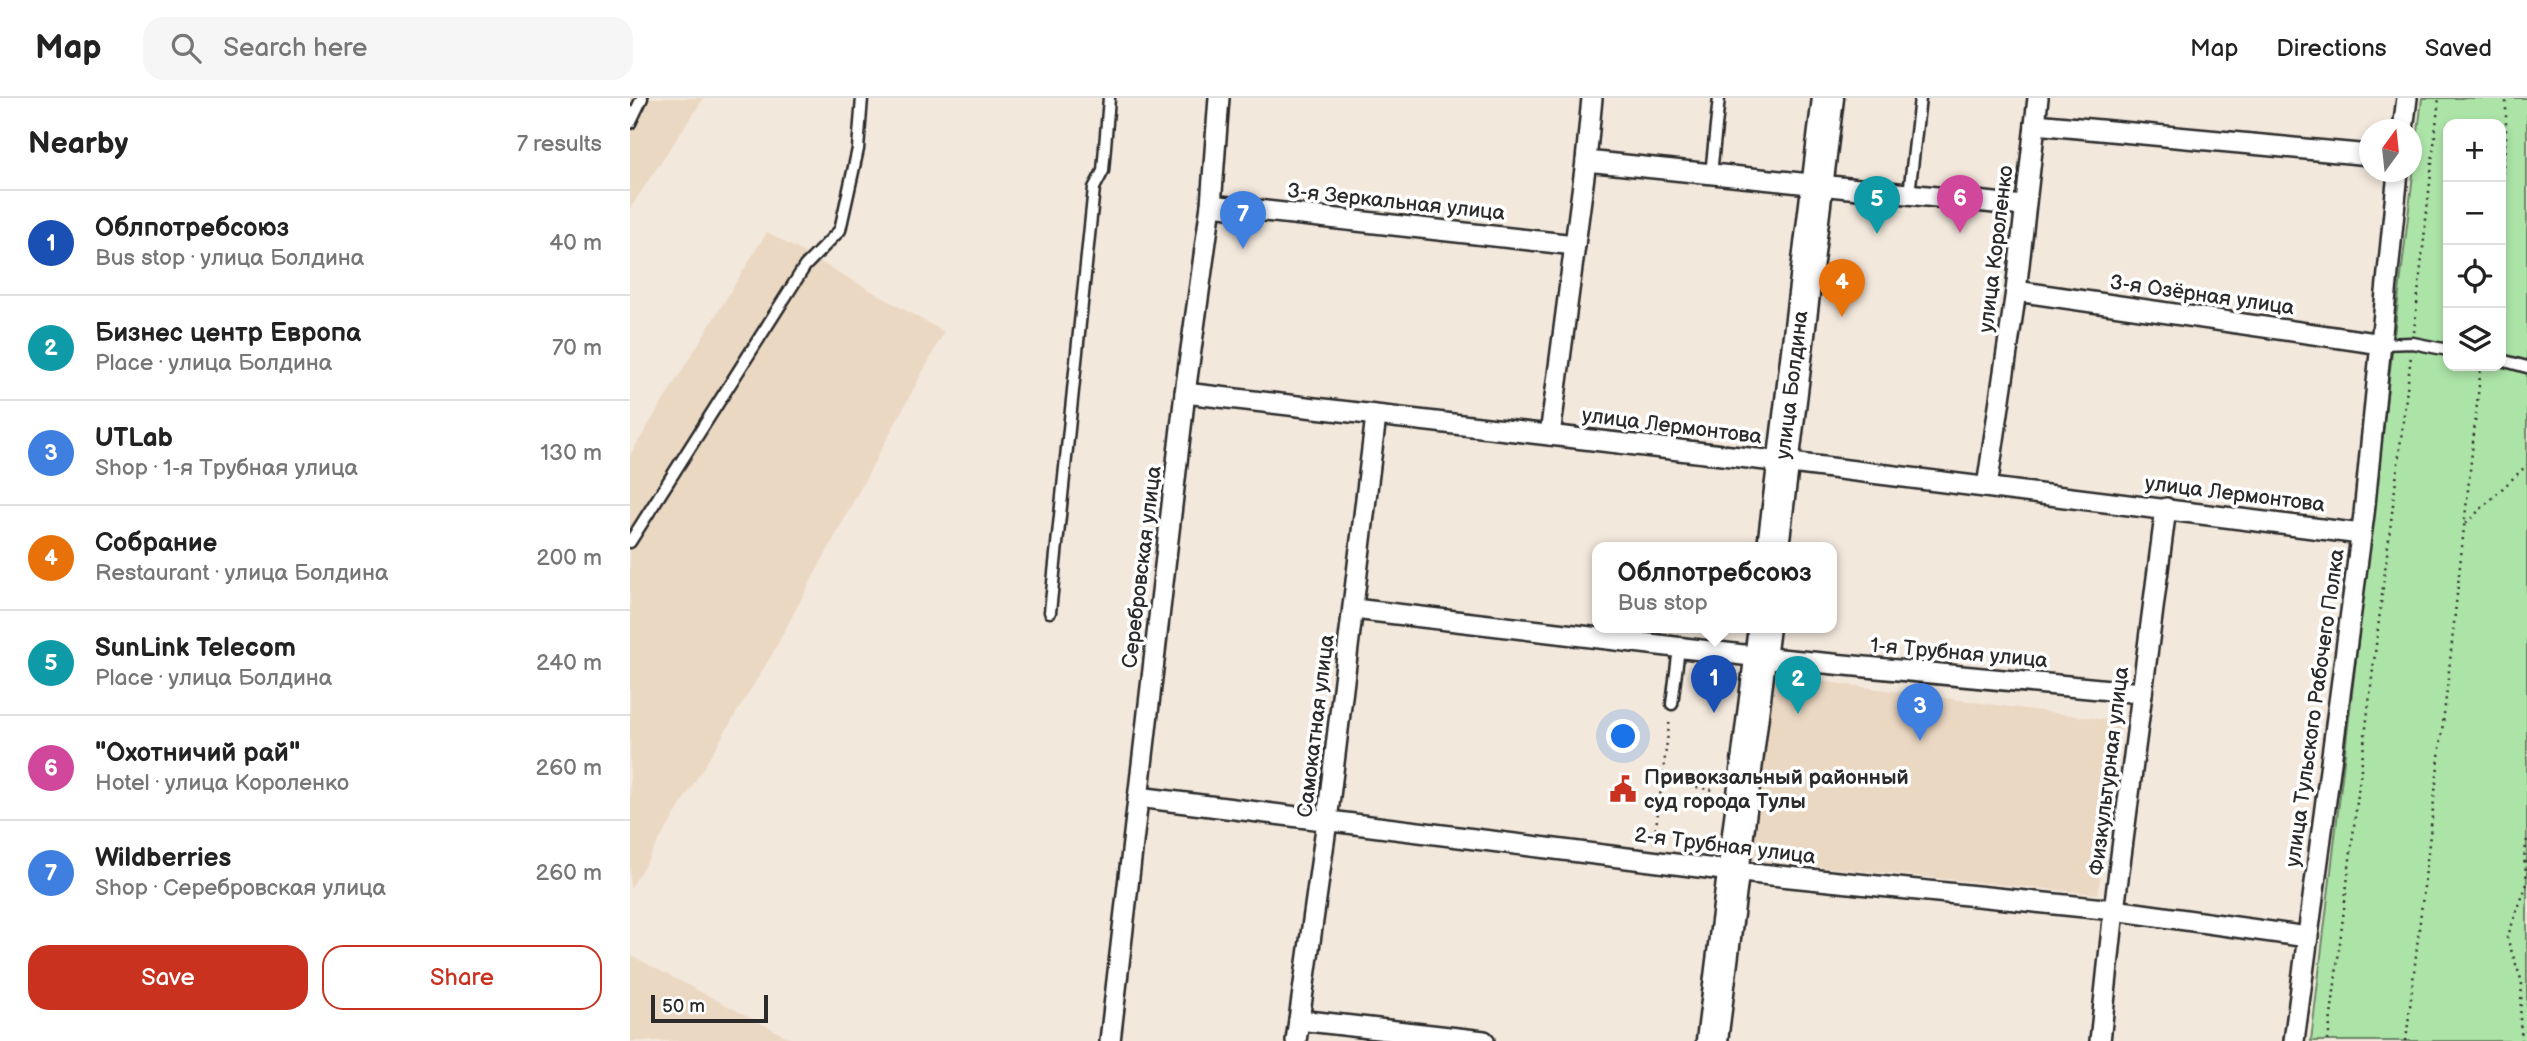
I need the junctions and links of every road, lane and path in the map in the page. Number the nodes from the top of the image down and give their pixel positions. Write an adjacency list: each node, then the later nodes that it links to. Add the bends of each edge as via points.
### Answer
1 (642, 98): 14 (lane)
2 (862, 98): 42 (lane, via 858,149 840,229 805,266)
3 (1109, 98): 45 (lane, via 1103,171 1094,188)
4 (1219, 98): 23 (street, Серебровская улица)
5 (1592, 98): 17 (street)
6 (1719, 98): 18 (lane)
7 (1828, 98): 21 (main road, улица Болдина)
8 (1920, 98): 22 (lane)
9 (2038, 98): 15 (street, улица Короленко)
10 (2407, 98): 13 (street)
11 (2439, 98): 27 (path)
12 (2506, 98): 20 (path)
13 (2404, 119)
14 (630, 123)
15 (2035, 124): 16 (street); 24 (street, улица Короленко)
16 (2359, 154)
17 (1586, 161): 18 (street); 25 (street)
18 (1711, 174): 21 (street)
19 (2397, 182): 28 (street, улица Тульского Рабочего Полка)
20 (2502, 182)
21 (1817, 185): 22 (street); 36 (main road, улица Болдина)
22 (1909, 194): 24 (street)
23 (1211, 205): 25 (street, 3-я Зеркальная улица); 33 (street, Серебровская улица)
24 (2024, 206): 26 (street, улица Короленко)
25 (1575, 245): 35 (street)
26 (2016, 291): 28 (street, 3-я Озёрная улица); 38 (street, улица Короленко)
27 (2413, 343): 28 (lane); 29 (lane); 68 (path)
28 (2382, 344): 41 (street, улица Тульского Рабочего Полка)
29 (2443, 349)
30 (2506, 361): 31 (lane)
31 (2527, 367)
32 (2480, 371): 40 (path)
33 (1185, 393): 34 (street, улица Лермонтова); 53 (street, Серебровская улица)
34 (1376, 416): 35 (street, улица Лермонтова); 44 (street, Самокатная улица)
35 (1550, 435): 36 (street, улица Лермонтова)
36 (1783, 462): 38 (street, улица Лермонтова); 43 (main road, улица Болдина)
37 (2527, 465): 40 (path)
38 (1987, 487): 39 (street, улица Лермонтова)
39 (2166, 508): 41 (street, улица Лермонтова); 49 (street, Физкультурная улица)
40 (2464, 525): 69 (path)
41 (2361, 534): 60 (street, улица Тульского Рабочего Полка)
42 (630, 542)
43 (1774, 542)
44 (1354, 609): 47 (street, 1-я Трубная улица); 54 (street, Самокатная улица)
45 (1050, 612)
46 (1763, 633): 48 (main road)
47 (1679, 648): 48 (street, 1-я Трубная улица); 50 (lane)
48 (1760, 657): 49 (street, 1-я Трубная улица); 57 (main road)
49 (2142, 693): 59 (street, Физкультурная улица)
50 (1672, 704): 51 (path)
51 (1662, 781): 52 (path); 56 (path)
52 (1713, 790)
53 (1138, 797): 54 (street, 2-я Трубная улица); 62 (street, Серебровская улица)
54 (1327, 821): 56 (street, 2-я Трубная улица); 61 (street, Самокатная улица)
55 (2527, 840): 58 (path)
56 (1651, 861): 57 (street, 2-я Трубная улица)
57 (1731, 871): 59 (street, 2-я Трубная улица); 65 (main road)
58 (2527, 882): 70 (path, via 2507,938 2522,982)
59 (2114, 910): 60 (street, 2-я Трубная улица); 66 (street, Физкультурная улица)
60 (2307, 937): 67 (street, улица Тульского Рабочего Полка)
61 (1299, 1020): 63 (street, Самокатная улица); 64 (street)
62 (1110, 1041)
63 (1296, 1041)
64 (1483, 1041)
65 (1712, 1041)
66 (2100, 1041)
67 (2294, 1041)
68 (2328, 1041)
69 (2406, 1041)
70 (2522, 1041)

